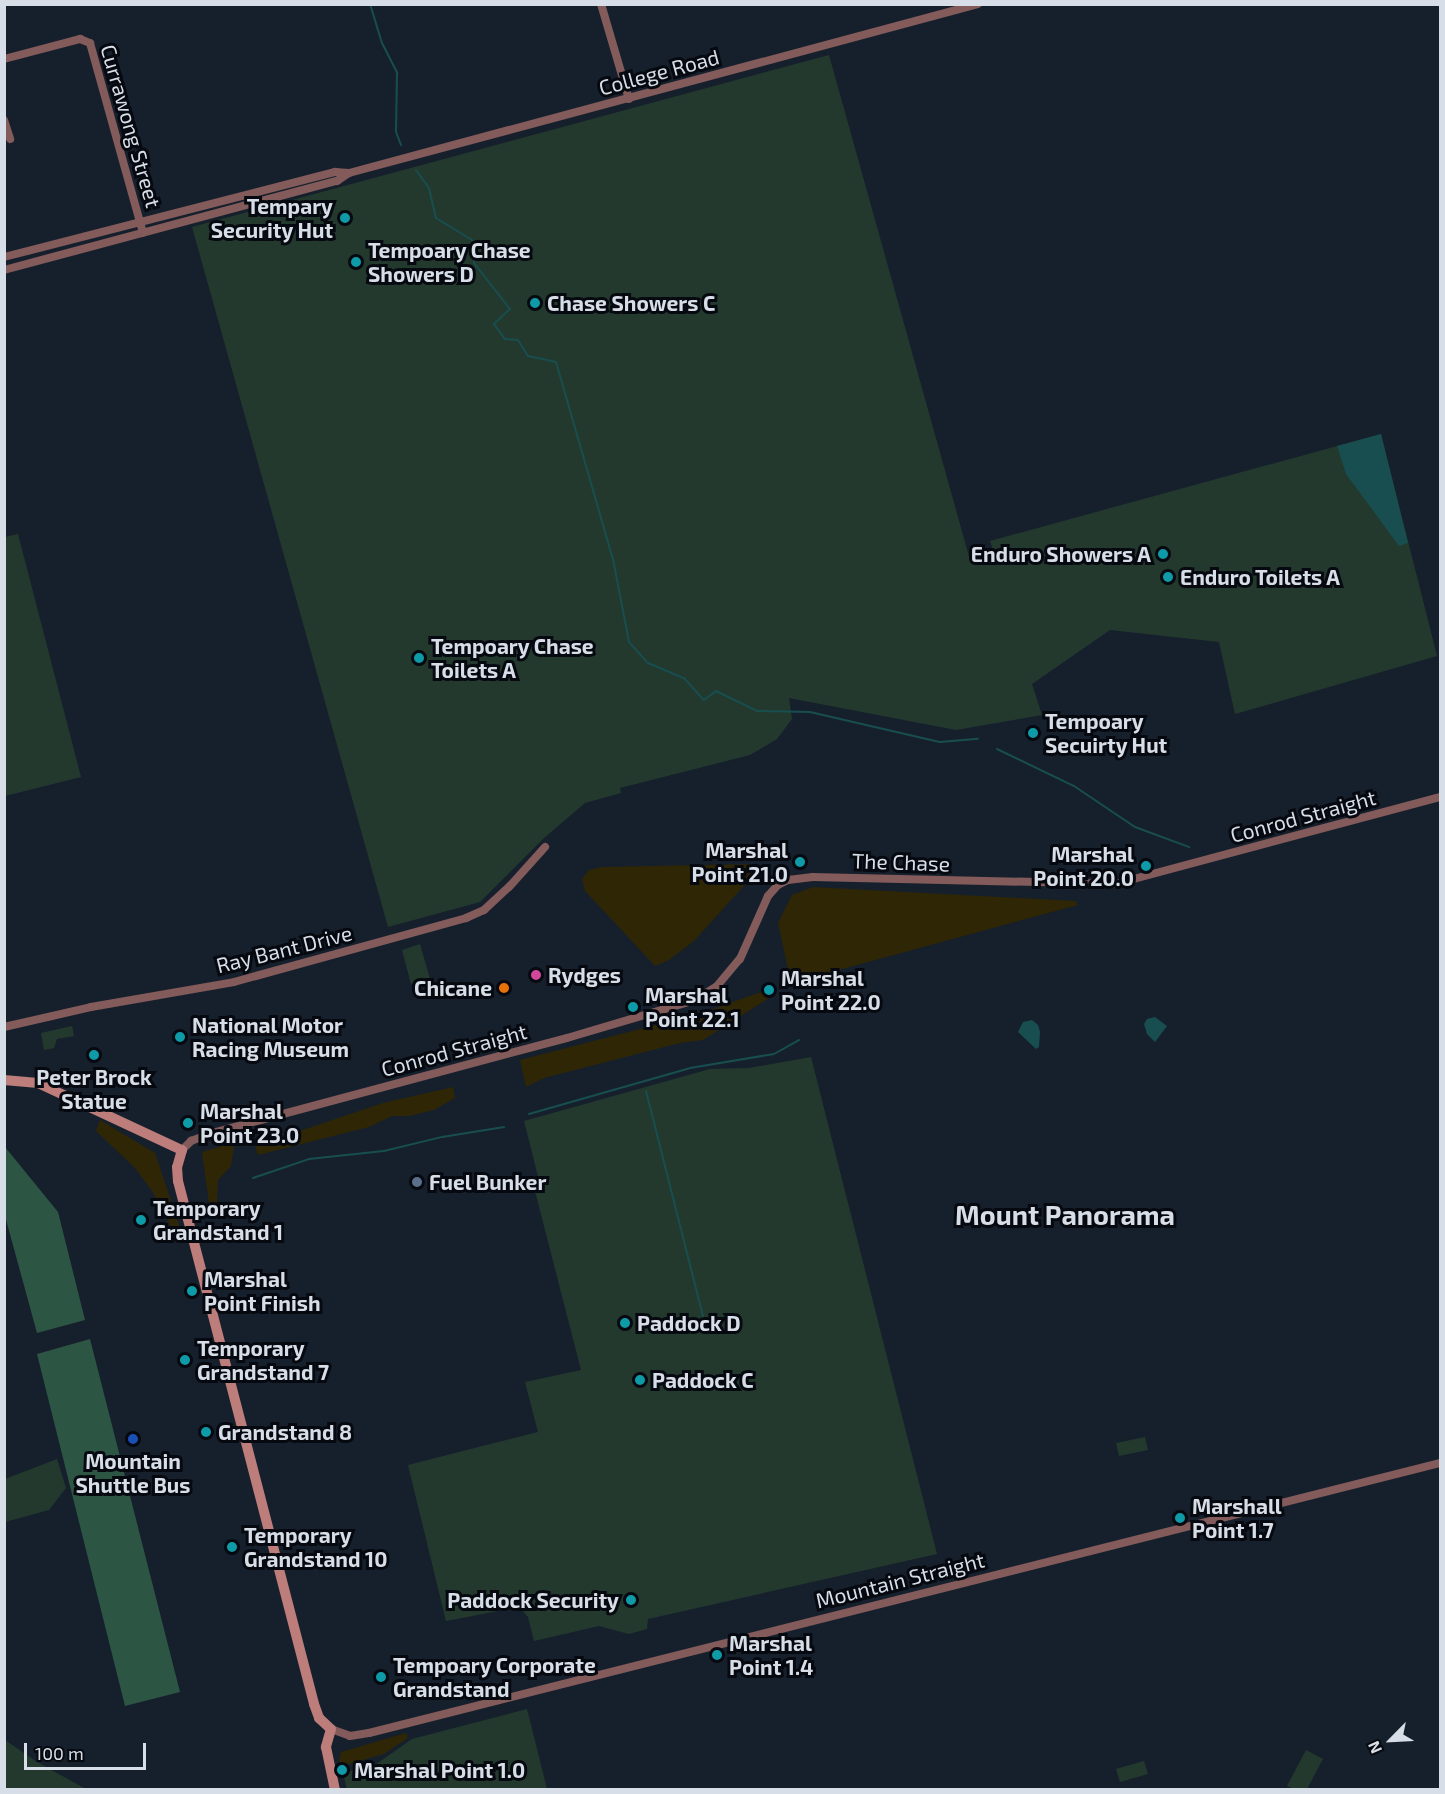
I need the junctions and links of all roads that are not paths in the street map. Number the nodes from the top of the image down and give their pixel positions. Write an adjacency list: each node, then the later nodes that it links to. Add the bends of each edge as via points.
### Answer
1 (601, 4): 4 (street)
2 (978, 4): 4 (street, College Road)
3 (4, 59): 10 (street, Currawong Street, via 80,39 90,43)
4 (629, 99): 7 (street, College Road)
5 (4, 120): 6 (street)
6 (10, 139)
7 (349, 174): 8 (street, College Road, via 335,172); 9 (street, College Road, via 337,181)
8 (201, 206): 9 (street); 10 (street, College Road)
9 (204, 217): 11 (street, College Road)
10 (140, 221): 11 (street, Currawong Street); 12 (street, College Road)
11 (143, 233): 13 (street, College Road)
12 (4, 257)
13 (4, 270)
14 (1440, 797): 16 (street, Conrod Straight)
15 (545, 847): 18 (street, Ray Bant Drive, via 484,910 466,918 234,982)
16 (1174, 870): 17 (street, The Chase, via 1101,885 813,877 788,880 768,897 749,944 732,970 709,992)
17 (690, 1003): 20 (street, Conrod Straight, via 226,1130 195,1139)
18 (4, 1027)
19 (4, 1080): 20 (street, via 38,1083)
20 (182, 1150): 22 (street, via 178,1181 314,1704 319,1718)
21 (1440, 1462): 22 (street, Mountain Straight, via 369,1732 350,1736)
22 (331, 1729): 23 (street, via 326,1747)
23 (335, 1790)

